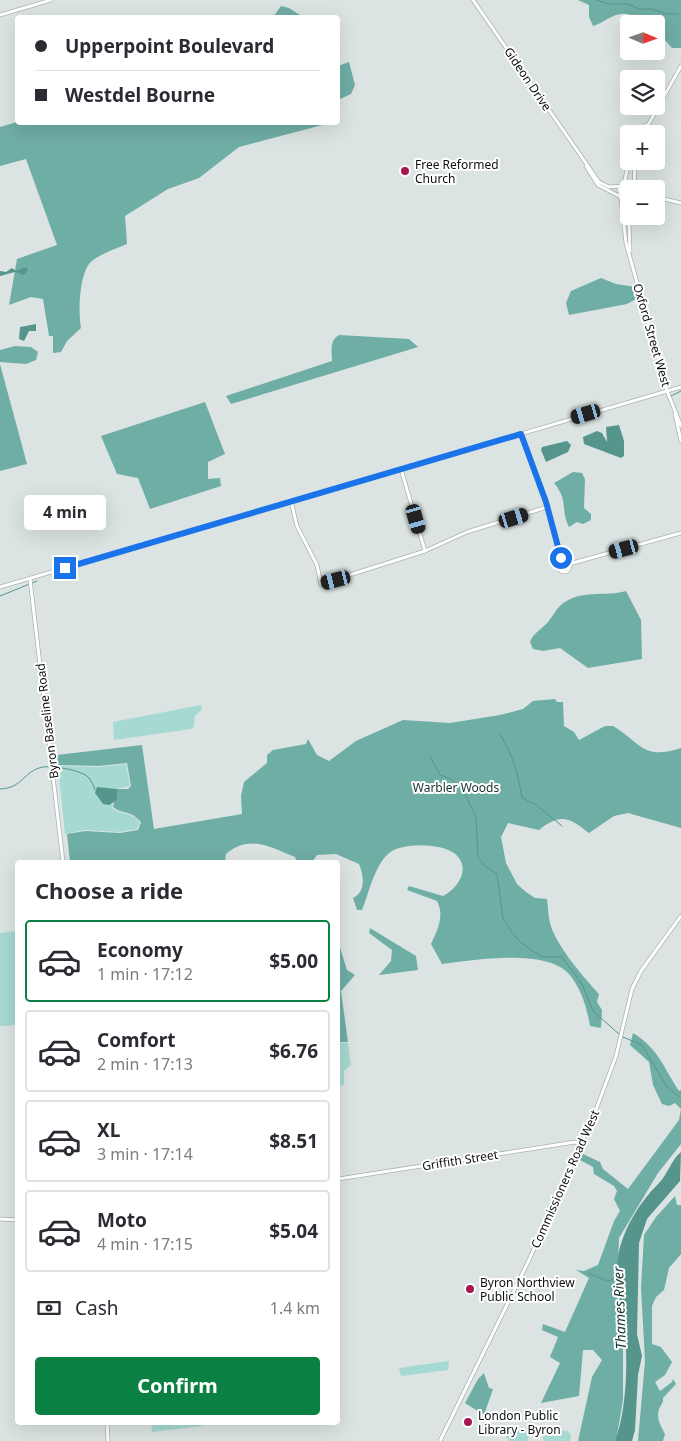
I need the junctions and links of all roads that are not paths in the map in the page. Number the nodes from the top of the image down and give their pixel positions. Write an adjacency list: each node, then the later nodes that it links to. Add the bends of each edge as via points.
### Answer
1 (51, 0): 3 (main road)
2 (473, 0): 6 (main road, Gideon Drive)
3 (0, 15)
4 (681, 66): 5 (main road)
5 (647, 125)
6 (583, 159): 7 (main road, Gideon Drive, via 599,182 609,187); 9 (main road, Gideon Drive, via 598,186)
7 (620, 185)
8 (620, 189): 9 (main road, Oxford Street West)
9 (620, 197)
10 (665, 199): 11 (main road)
11 (681, 203)
12 (622, 225): 14 (main road, Oxford Street West)
13 (627, 225): 14 (main road, Oxford Street West)
14 (630, 257): 16 (main road, Oxford Street West)
15 (681, 386): 16 (main road)
16 (667, 390): 17 (main road, Oxford Street West); 19 (main road)
17 (675, 413): 18 (main road, Oxford Street West); 20 (main road, Oxford Street West)
18 (681, 426)
19 (521, 434): 21 (main road); 23 (main road)
20 (681, 441)
21 (401, 469): 22 (main road); 25 (main road)
22 (291, 501): 25 (main road, via 297,526 317,565 321,584); 28 (main road)
23 (547, 508): 25 (main road, via 467,532); 26 (main road)
24 (681, 533): 27 (main road)
25 (425, 551)
26 (562, 560): 27 (main road); 27 (main road, via 558,565 561,572 568,570)
27 (569, 564)
28 (30, 579): 29 (main road); 30 (main road, Byron Baseline Road)
29 (0, 588)
30 (63, 860)
31 (681, 916): 32 (main road, Commissioners Road West, via 632,989 616,1056)
32 (581, 1145): 33 (main road, Griffith Street, via 575,1142); 38 (main road, Commissioners Road West, via 529,1260)
33 (340, 1179)
34 (0, 1219): 35 (main road)
35 (15, 1220)
36 (107, 1425): 37 (main road)
37 (108, 1441)
38 (440, 1441)

